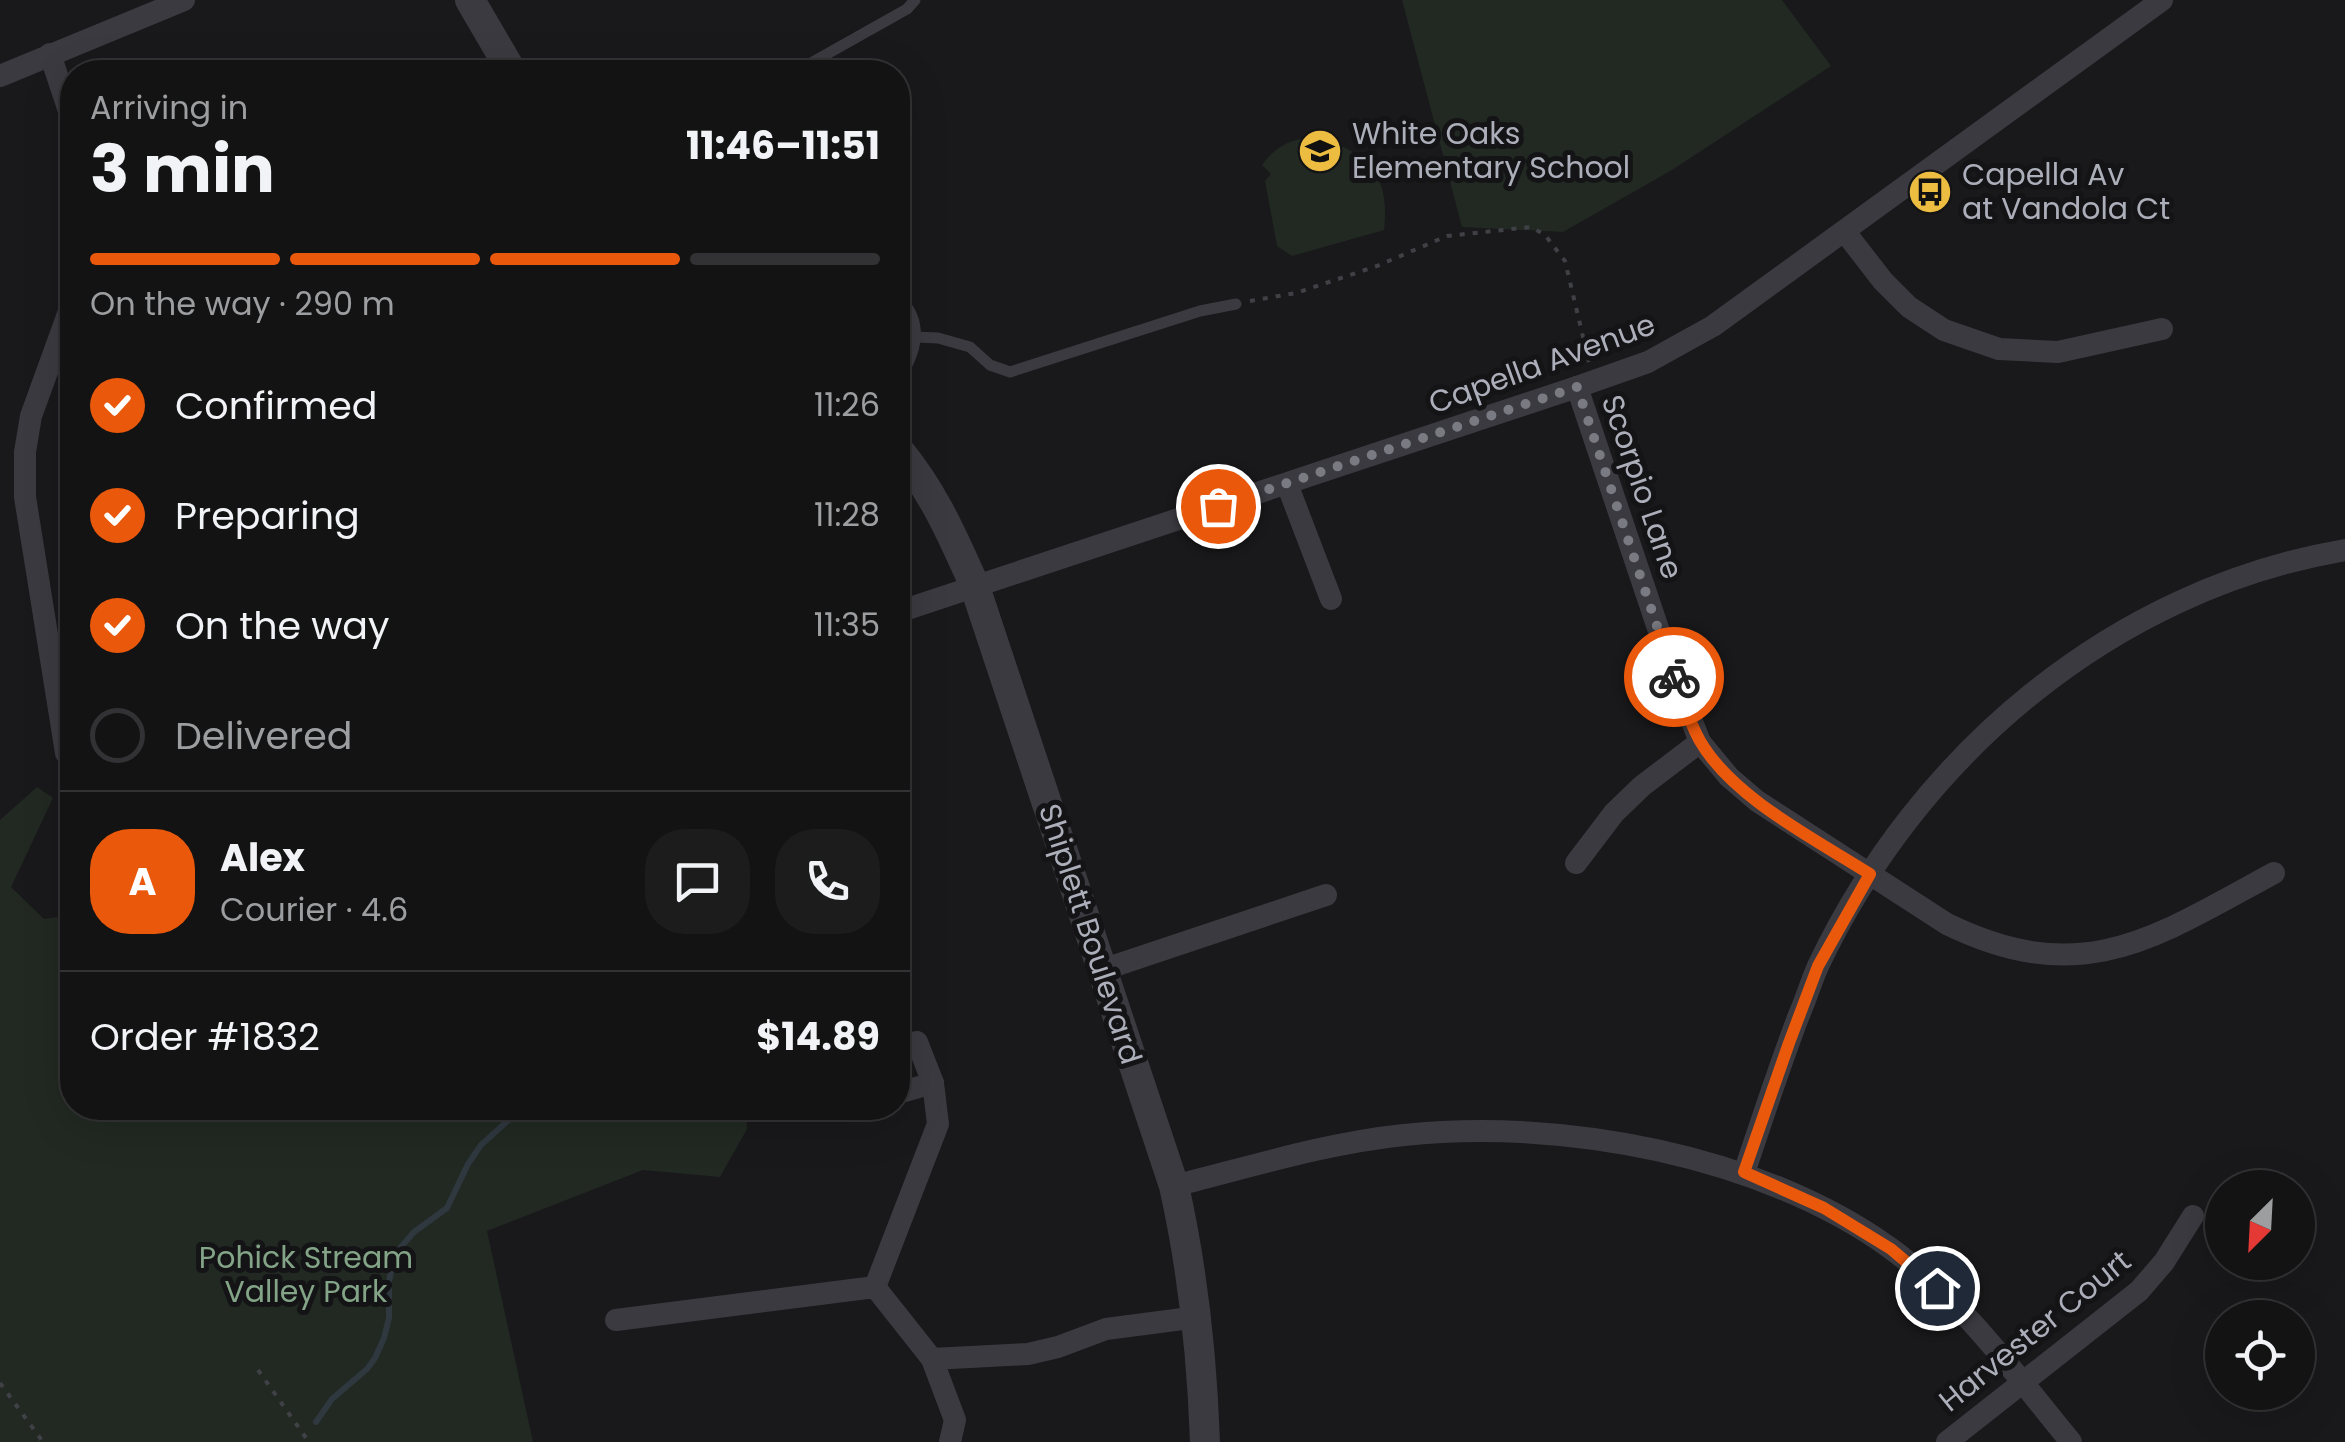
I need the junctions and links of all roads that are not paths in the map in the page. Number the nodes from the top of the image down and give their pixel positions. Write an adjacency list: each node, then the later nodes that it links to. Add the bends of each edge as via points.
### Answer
1 (184, 0): 5 (street)
2 (470, 0): 6 (street)
3 (915, 0): 7 (lane)
4 (2162, 0): 10 (street, Capella Avenue)
5 (50, 54): 8 (street); 9 (street)
6 (505, 60)
7 (816, 60)
8 (0, 76)
9 (60, 84)
10 (1845, 232): 13 (street, via 1909,307 1944,330 1999,349 2058,352); 17 (street, Capella Avenue, via 1714,326 1648,362)
11 (1236, 304): 15 (lane, via 1010,372 970,347)
12 (910, 313): 15 (lane)
13 (2162, 329)
14 (60, 335): 24 (street, via 24,452 25,497)
15 (916, 338): 16 (lane)
16 (910, 357)
17 (1586, 383): 19 (street, Capella Avenue); 25 (street, Scorpio Lane)
18 (910, 465): 21 (street, Shiplett Boulevard, via 944,516)
19 (1288, 484): 21 (street, Capella Avenue); 22 (street)
20 (2345, 550): 28 (street, via 2227,582 2138,622 2055,674 1980,738 1914,809)
21 (974, 584): 23 (street, Capella Avenue); 30 (street, Shiplett Boulevard)
22 (1330, 598)
23 (910, 608)
24 (60, 716)
25 (1700, 742): 26 (street, via 1614,813); 28 (street, Scorpio Lane, via 1756,802)
26 (1576, 863)
27 (2274, 873): 28 (street, Scorpio Lane, via 2166,931 2104,952 2063,956 1979,940)
28 (1870, 874): 34 (street, via 1818,966)
29 (1326, 895): 30 (street)
30 (1102, 970): 35 (street, Shiplett Boulevard)
31 (910, 1044): 32 (street, via 917,1042)
32 (933, 1084): 33 (street); 37 (street, via 938,1124)
33 (910, 1090)
34 (1744, 1172): 35 (street, via 1620,1142 1472,1132 1342,1144); 41 (street, via 1824,1208 1891,1249 1960,1308)
35 (1174, 1186): 38 (street, Shiplett Boulevard)
36 (2193, 1216): 41 (street, Harvester Court, via 2139,1291)
37 (875, 1287): 39 (street); 40 (street)
38 (1198, 1317): 40 (street, via 1106,1330 1028,1354); 43 (street, Shiplett Boulevard)
39 (616, 1320)
40 (932, 1359): 42 (street, via 956,1420)
41 (2023, 1384): 44 (street, Harvester Court); 45 (street)
42 (950, 1442)
43 (1205, 1442)
44 (1947, 1442)
45 (2072, 1442)

